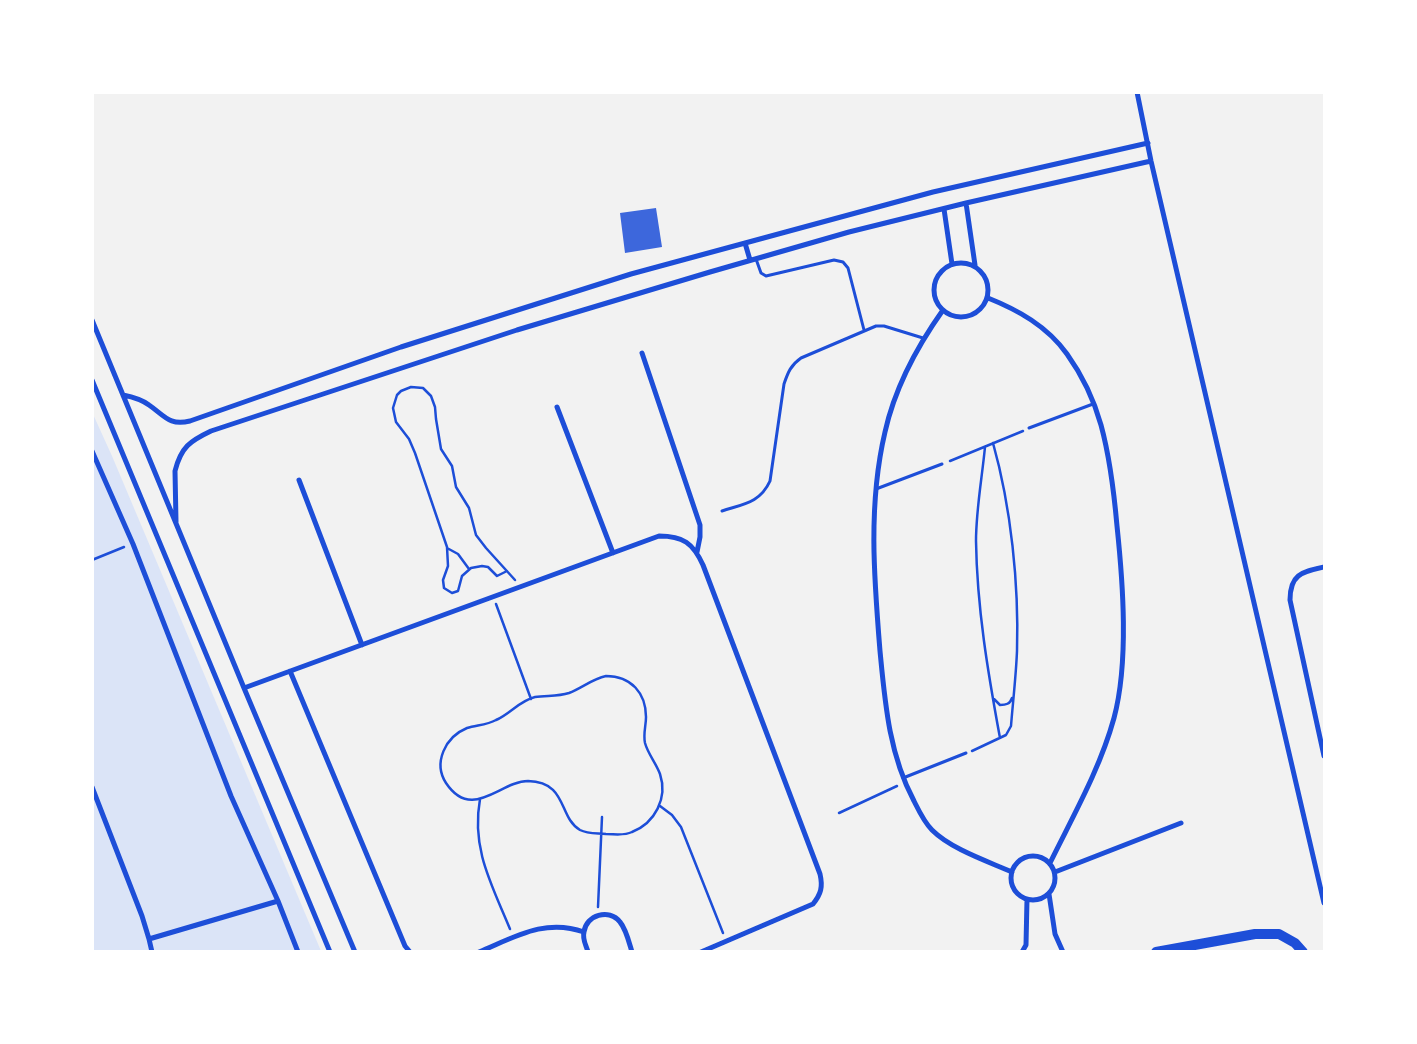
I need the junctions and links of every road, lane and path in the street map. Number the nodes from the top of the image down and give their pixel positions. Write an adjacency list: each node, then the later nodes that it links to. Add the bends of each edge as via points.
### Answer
1 (1137, 92): 2 (street)
2 (1148, 143): 3 (street); 6 (street, via 933,192)
3 (1151, 161): 4 (street); 62 (street)
4 (966, 203): 5 (street); 9 (street)
5 (944, 209): 7 (street); 8 (street)
6 (745, 243): 7 (street); 17 (street, via 631,274 400,347 190,422 172,422 144,401)
7 (753, 260): 13 (lane, via 766,276 834,260 843,262 848,268); 28 (street, via 517,330 193,439 180,455 175,471)
8 (952, 264): 9 (street); 11 (street, via 935,280 934,296)
9 (975, 265): 10 (street, via 986,276)
10 (988, 298): 11 (street, via 980,310 968,316 955,316); 18 (street, via 1032,319 1050,335 1067,353)
11 (943, 310): 14 (street)
12 (92, 320): 17 (street)
13 (864, 330): 14 (lane, via 884,326); 27 (lane, via 793,364 784,384 766,491 759,498)
14 (923, 338): 26 (street, via 894,399)
15 (642, 353): 31 (street, via 700,525)
16 (92, 380): 70 (street)
17 (123, 396): 28 (street)
18 (1094, 404): 20 (lane); 56 (street, via 1107,450 1118,541 1122,600 1120,683 1115,716 1105,748)
19 (558, 406): 32 (street)
20 (1029, 428): 21 (path)
21 (993, 443): 22 (path); 43 (path, via 1003,478 1015,577 1017,650)
22 (985, 447): 24 (path); 42 (path, via 976,540 983,636)
23 (92, 451): 29 (street)
24 (942, 464): 26 (lane)
25 (299, 480): 39 (street)
26 (876, 489): 48 (street, via 873,545 878,628 884,692 894,751)
27 (722, 511)
28 (176, 522): 41 (street)
29 (133, 544): 33 (path); 61 (street, via 231,796)
30 (447, 547): 35 (path, via 458,554); 35 (path, via 446,591 452,594 458,591 462,576); 36 (path, via 415,453 392,408 396,395 411,387 423,388 431,396 436,407 442,449 452,466 456,487 469,508 480,541)
31 (697, 552): 32 (street, via 673,536 659,536); 67 (street, via 822,885 813,904)
32 (613, 553): 37 (street)
33 (92, 560)
34 (1324, 567): 47 (street, via 1295,578 1290,588 1290,600)
35 (469, 569): 36 (path, via 488,567 497,576)
36 (507, 571): 37 (path)
37 (520, 586): 38 (street)
38 (493, 596): 39 (street); 44 (path)
39 (362, 645): 40 (street)
40 (290, 671): 41 (street); 72 (street)
41 (244, 688): 71 (street)
42 (993, 696): 43 (path, via 1000,705 1006,705); 45 (path)
43 (1013, 696): 45 (path, via 1010,726 1006,736)
44 (531, 699): 50 (path, via 497,720 459,732 445,746 440,767 446,783 458,795); 51 (path, via 562,695 606,676 621,678 636,688 646,709 645,742 662,782)
45 (1000, 738): 46 (path)
46 (966, 754): 48 (lane)
47 (1324, 756)
48 (903, 781): 52 (path); 57 (street, via 932,831 973,856)
49 (92, 787): 66 (street)
50 (480, 799): 55 (path, via 517,783 542,784 559,797 576,827); 65 (path, via 477,832 481,857)
51 (659, 806): 55 (path, via 653,817 639,829 625,835); 67 (path, via 672,814 681,827)
52 (839, 813)
53 (602, 817): 55 (path)
54 (1181, 823): 58 (street)
55 (600, 834): 63 (path)
56 (1050, 863): 57 (street, via 1040,856 1028,856 1018,862); 58 (street)
57 (1012, 872): 60 (street, via 1012,883 1017,893)
58 (1055, 872): 59 (street, via 1054,887)
59 (1049, 894): 60 (street, via 1038,900); 78 (street, via 1055,934)
60 (1027, 899): 77 (street, via 1026,945)
61 (278, 900): 66 (street); 69 (street)
62 (1324, 903)
63 (598, 916): 64 (street, via 589,921); 75 (street, via 611,916 621,923)
64 (584, 932): 65 (street, via 566,927 547,927); 74 (street)
65 (514, 937): 73 (street)
66 (149, 939): 68 (street)
67 (726, 942): 76 (street)
68 (152, 952)
69 (298, 952)
70 (330, 952)
71 (355, 952)
72 (410, 952)
73 (479, 952)
74 (588, 952)
75 (632, 952)
76 (701, 952)
77 (1022, 952)
78 (1063, 952)
79 (1156, 952): 80 (main road, via 1255,934 1279,934)
80 (1303, 952)

